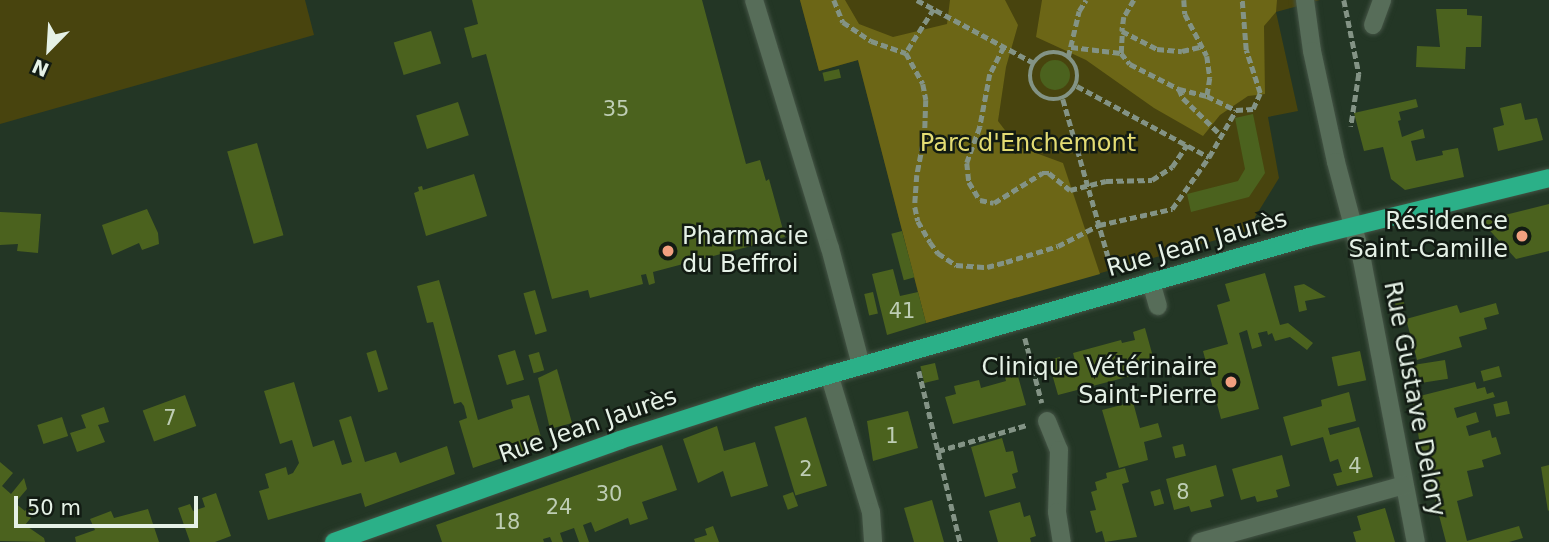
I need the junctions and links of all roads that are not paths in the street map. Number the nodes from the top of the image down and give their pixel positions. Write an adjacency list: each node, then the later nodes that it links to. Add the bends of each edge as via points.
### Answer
1 (754, 0): 9 (street)
2 (1305, 0): 6 (street, Rue Gustave Delory, via 1312,51)
3 (1382, 0): 4 (street)
4 (1373, 24)
5 (1549, 178): 6 (main road, Rue Jean Jaurès)
6 (1352, 226): 7 (main road, Rue Jean Jaurès); 12 (street, Rue Gustave Delory)
7 (1151, 282): 8 (street); 9 (main road, Rue Jean Jaurès)
8 (1158, 306)
9 (861, 365): 10 (main road, Rue Jean Jaurès)
10 (829, 374): 13 (main road, Rue Jean Jaurès, via 663,426); 14 (street, via 871,512)
11 (1046, 419): 15 (street, via 1059,450 1057,512)
12 (1404, 485): 16 (street); 17 (street, Rue Gustave Delory)
13 (334, 542)
14 (873, 542)
15 (1062, 542)
16 (1200, 542)
17 (1416, 542)

